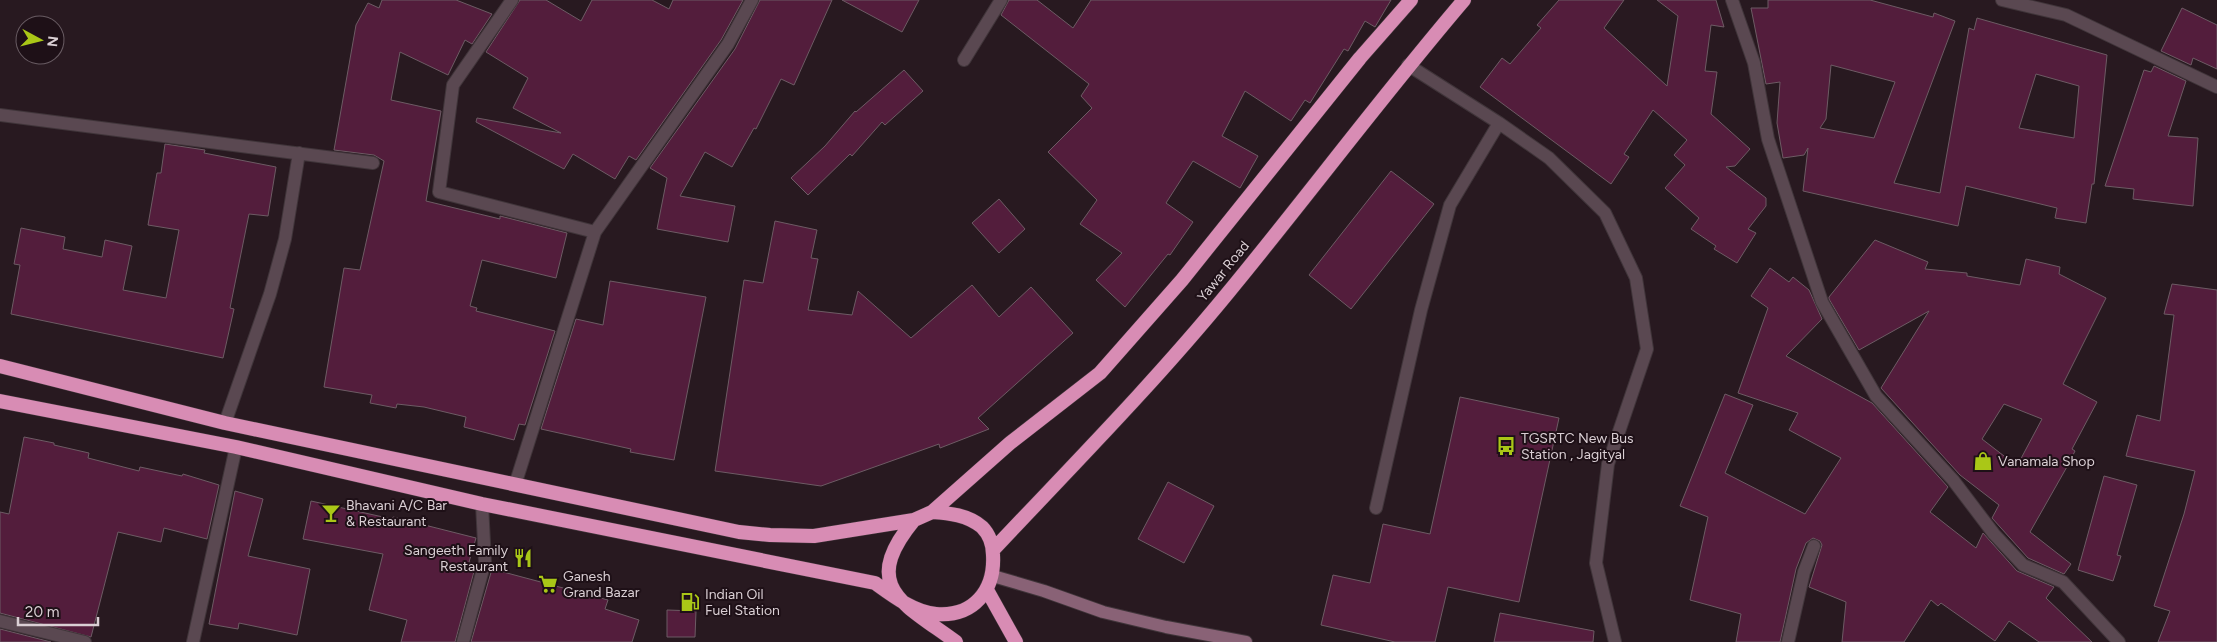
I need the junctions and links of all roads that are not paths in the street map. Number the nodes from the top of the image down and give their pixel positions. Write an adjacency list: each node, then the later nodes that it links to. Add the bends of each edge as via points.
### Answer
1 (512, 0): 15 (street, via 453,85 439,192)
2 (752, 0): 15 (street, via 728,44)
3 (1001, 0): 8 (street)
4 (1411, 0): 23 (highway, via 1360,58 1182,280 1100,373 1010,443)
5 (1464, 0): 9 (highway, Yawar Road)
6 (1732, 0): 39 (street, via 1754,63 1768,139 1822,302 1876,396 1953,480 1994,534 2023,565 2063,582)
7 (2002, 0): 10 (street, via 2066,15)
8 (964, 60)
9 (1408, 66): 12 (street); 26 (highway, Yawar Road, via 1226,295)
10 (2217, 87)
11 (0, 115): 13 (street)
12 (1499, 123): 22 (street, via 1450,205 1420,310); 37 (street, via 1549,158 1605,213 1636,278 1647,349 1608,464 1596,563)
13 (299, 153): 14 (street); 18 (street, via 285,239 270,294)
14 (373, 163)
15 (596, 232): 20 (street)
16 (0, 366): 18 (highway)
17 (0, 400): 19 (highway)
18 (225, 423): 20 (highway)
19 (236, 447): 21 (highway); 32 (street)
20 (515, 484): 24 (highway, via 739,532 770,535 814,536)
21 (482, 504): 29 (highway, via 875,583); 33 (street, via 485,562)
22 (1376, 508)
23 (932, 512): 24 (highway); 26 (highway, via 954,514 974,522 987,534)
24 (914, 520): 29 (highway, via 899,538 891,554 888,571 892,588)
25 (1814, 546): 38 (street, via 1804,572)
26 (993, 550): 27 (highway)
27 (993, 576): 28 (highway); 36 (main road, via 1103,612)
28 (988, 590): 29 (highway, via 970,607 950,613 935,614); 35 (highway)
29 (900, 601): 34 (highway)
30 (0, 621): 31 (street)
31 (84, 642)
32 (193, 642)
33 (463, 642)
34 (956, 642)
35 (1016, 642)
36 (1246, 642)
37 (1615, 642)
38 (1788, 642)
39 (2119, 642)

